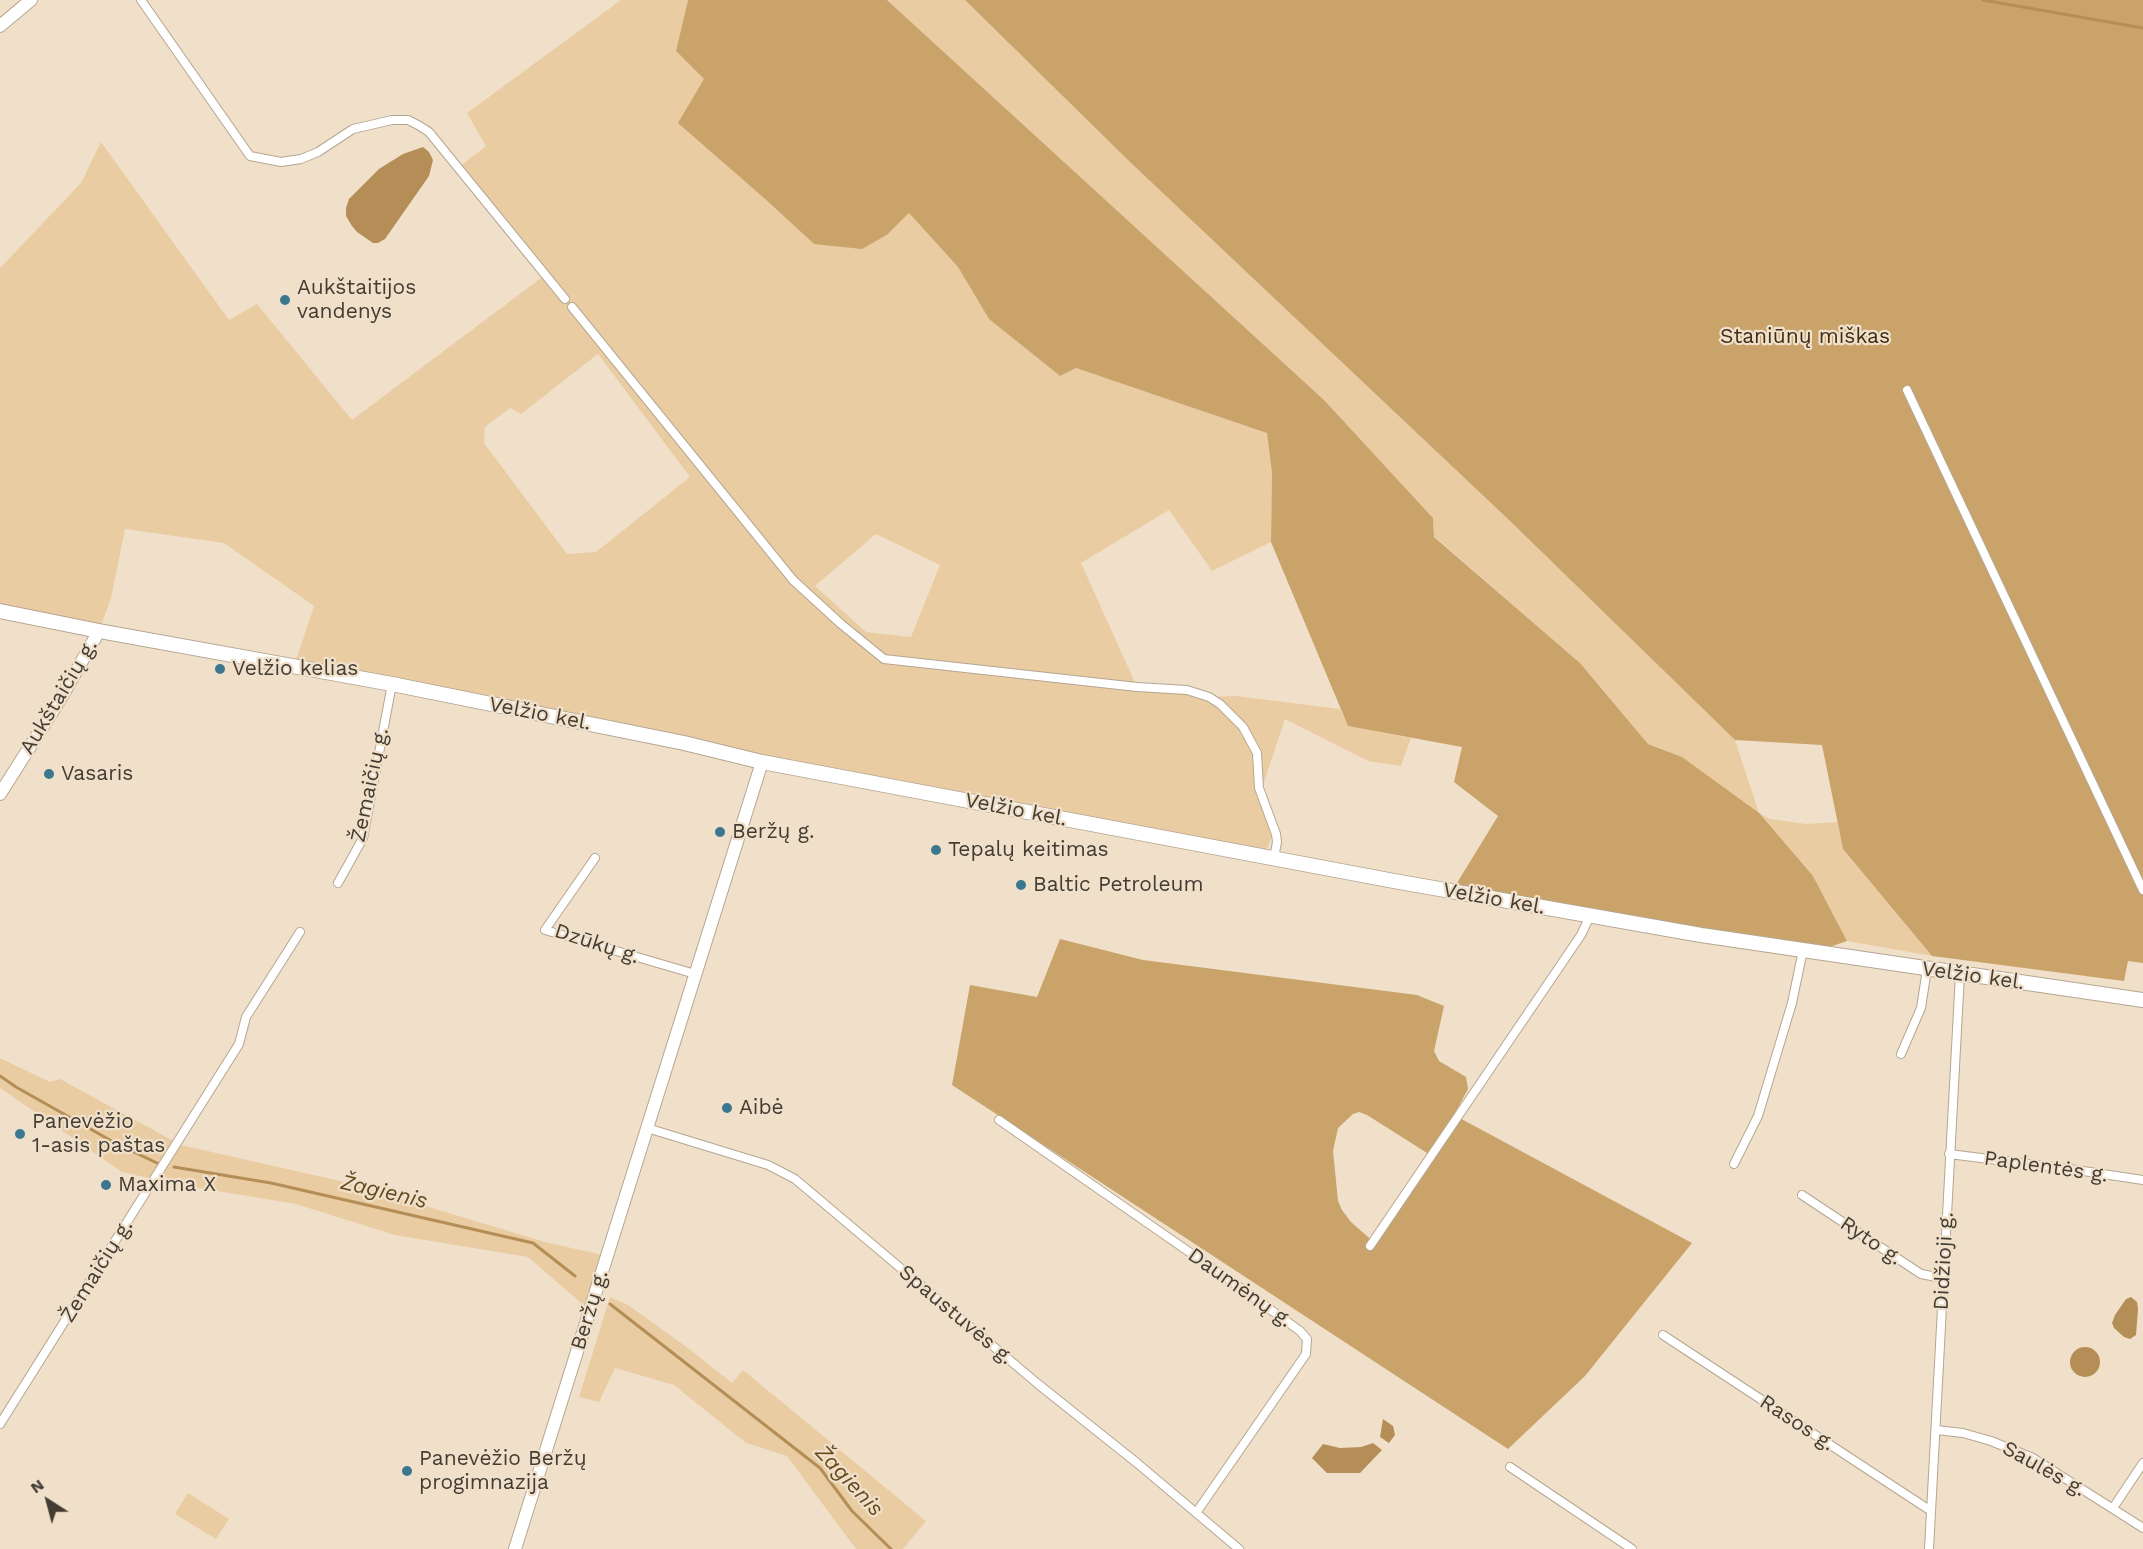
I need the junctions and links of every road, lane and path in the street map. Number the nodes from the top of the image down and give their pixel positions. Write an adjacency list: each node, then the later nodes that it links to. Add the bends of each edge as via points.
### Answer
1 (31, 0): 3 (main road)
2 (141, 0): 4 (street, via 250,156 281,162 301,159 361,126 408,120 429,132)
3 (0, 26)
4 (565, 299)
5 (572, 308): 13 (street, via 793,580 884,659 1187,690 1220,704 1243,727 1257,753 1258,788 1276,834)
6 (1907, 390): 15 (street)
7 (0, 611): 8 (main road, Velžio kel.)
8 (99, 631): 9 (main road, Velžio kel.); 11 (main road, Aukštaičių g.)
9 (392, 684): 10 (main road, Velžio kel., via 684,742); 14 (street, Žemaičių g., via 363,838)
10 (762, 762): 13 (main road, Velžio kel.); 20 (main road, Beržų g.)
11 (0, 794)
12 (595, 858): 20 (street, Dzūkų g., via 545,930)
13 (1274, 858): 16 (main road, Velžio kel.)
14 (338, 883)
15 (2143, 890)
16 (1590, 916): 18 (main road, Velžio kel.); 30 (street, via 1581,935)
17 (300, 932): 33 (street, Žemaičių g., via 246,1017 239,1044)
18 (1803, 950): 19 (main road, Velžio kel.); 27 (street, via 1792,1003 1758,1116)
19 (1927, 969): 21 (main road, Velžio kel.); 23 (street, via 1922,1008)
20 (695, 974): 25 (main road, Beržų g.)
21 (1960, 974): 22 (main road, Velžio kel.); 26 (street, Didžioji g.)
22 (2143, 1000)
23 (1901, 1054)
24 (999, 1120): 39 (street, Daumėnų g., via 1231,1281 1307,1339 1306,1354)
25 (647, 1128): 39 (street, Spaustuvės g., via 768,1165 795,1179); 41 (main road, Beržų g.)
26 (1949, 1154): 28 (street, Paplentės g.); 31 (street, Didžioji g.)
27 (1734, 1164)
28 (2143, 1180)
29 (1802, 1195): 31 (street, Ryto g., via 1921,1274)
30 (1370, 1246)
31 (1942, 1278): 34 (street, Didžioji g.)
32 (1663, 1335): 38 (street, Rasos g.)
33 (0, 1424)
34 (1936, 1430): 37 (street, Saulės g., via 1963,1433 2012,1448); 38 (street, Didžioji g.)
35 (2143, 1463): 37 (street)
36 (1510, 1467): 43 (street)
37 (2113, 1508): 40 (street, Saulės g.)
38 (1931, 1511): 44 (street, Didžioji g.)
39 (1196, 1513): 42 (street, Spaustuvės g.)
40 (2143, 1528)
41 (515, 1549)
42 (1239, 1549)
43 (1632, 1549)
44 (1929, 1549)

